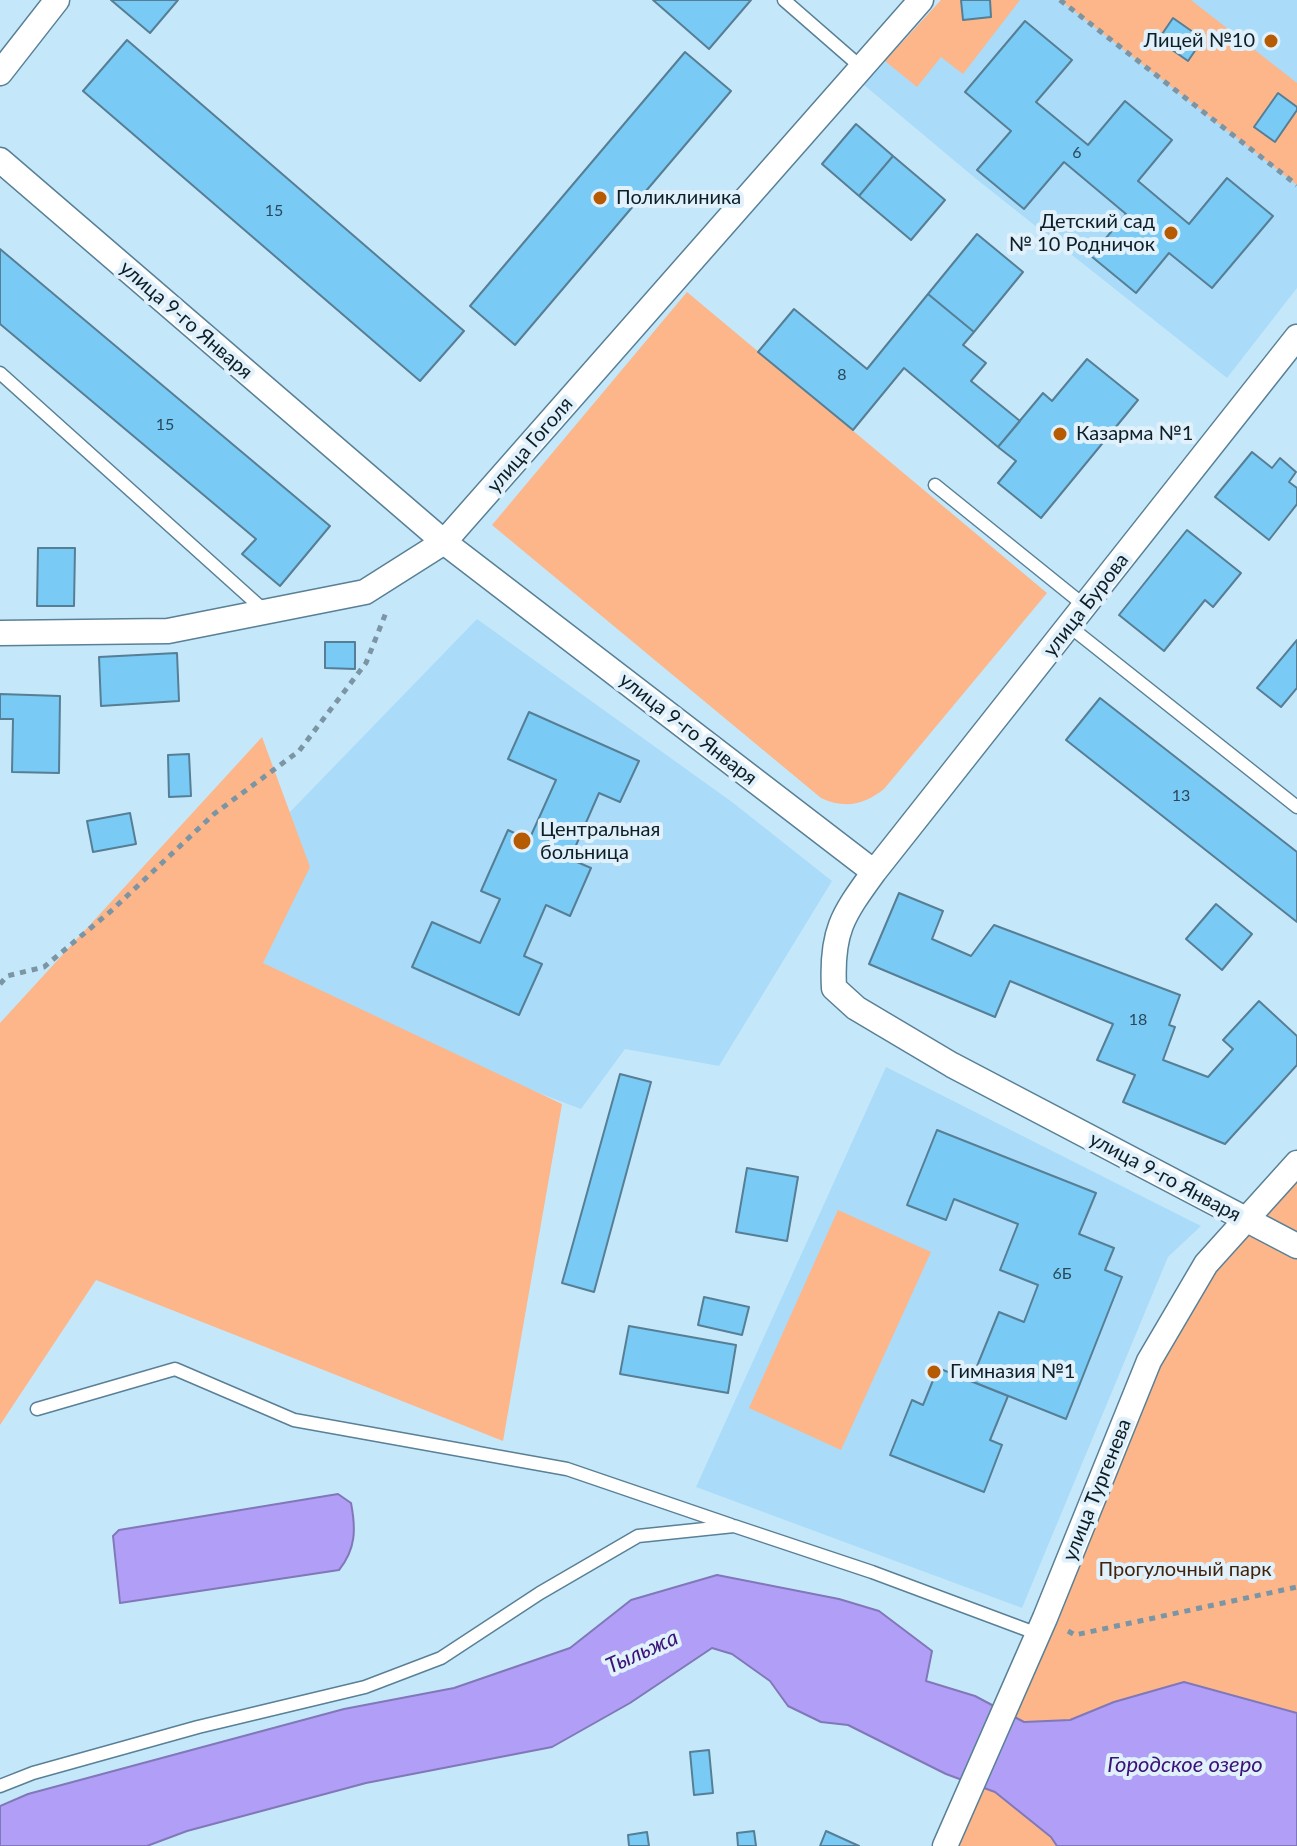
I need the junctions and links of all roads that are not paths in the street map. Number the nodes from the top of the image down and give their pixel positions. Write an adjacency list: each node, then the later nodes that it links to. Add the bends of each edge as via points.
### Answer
1 (57, 0): 5 (street)
2 (784, 0): 4 (lane)
3 (921, 0): 4 (street, улица Гоголя)
4 (862, 68): 10 (street, улица Гоголя)
5 (0, 73)
6 (0, 160): 10 (street, улица 9-го Января)
7 (1297, 337): 11 (street, улица Бурова)
8 (0, 373): 12 (lane)
9 (935, 485): 11 (lane)
10 (444, 542): 12 (street, улица Гоголя, via 365,592); 16 (street, улица 9-го Января)
11 (1085, 606): 13 (street, улица Бурова)
12 (266, 612): 14 (street, улица Гоголя, via 168,631)
13 (1069, 626): 15 (lane); 16 (street, улица Бурова)
14 (0, 633)
15 (1297, 807)
16 (874, 872): 18 (street, улица 9-го Января, via 835,935 834,988 856,1008 952,1065)
17 (1297, 1163): 18 (street, улица Тургенева)
18 (1245, 1219): 19 (street, улица 9-го Января); 22 (street, улица Тургенева, via 1206,1264 1149,1361)
19 (1297, 1246)
20 (37, 1409): 21 (lane, via 175,1369 294,1420 567,1469)
21 (734, 1526): 22 (lane); 23 (lane, via 638,1536 441,1658 365,1687 198,1727)
22 (1041, 1626): 24 (street, улица Тургенева)
23 (0, 1786)
24 (945, 1846)

